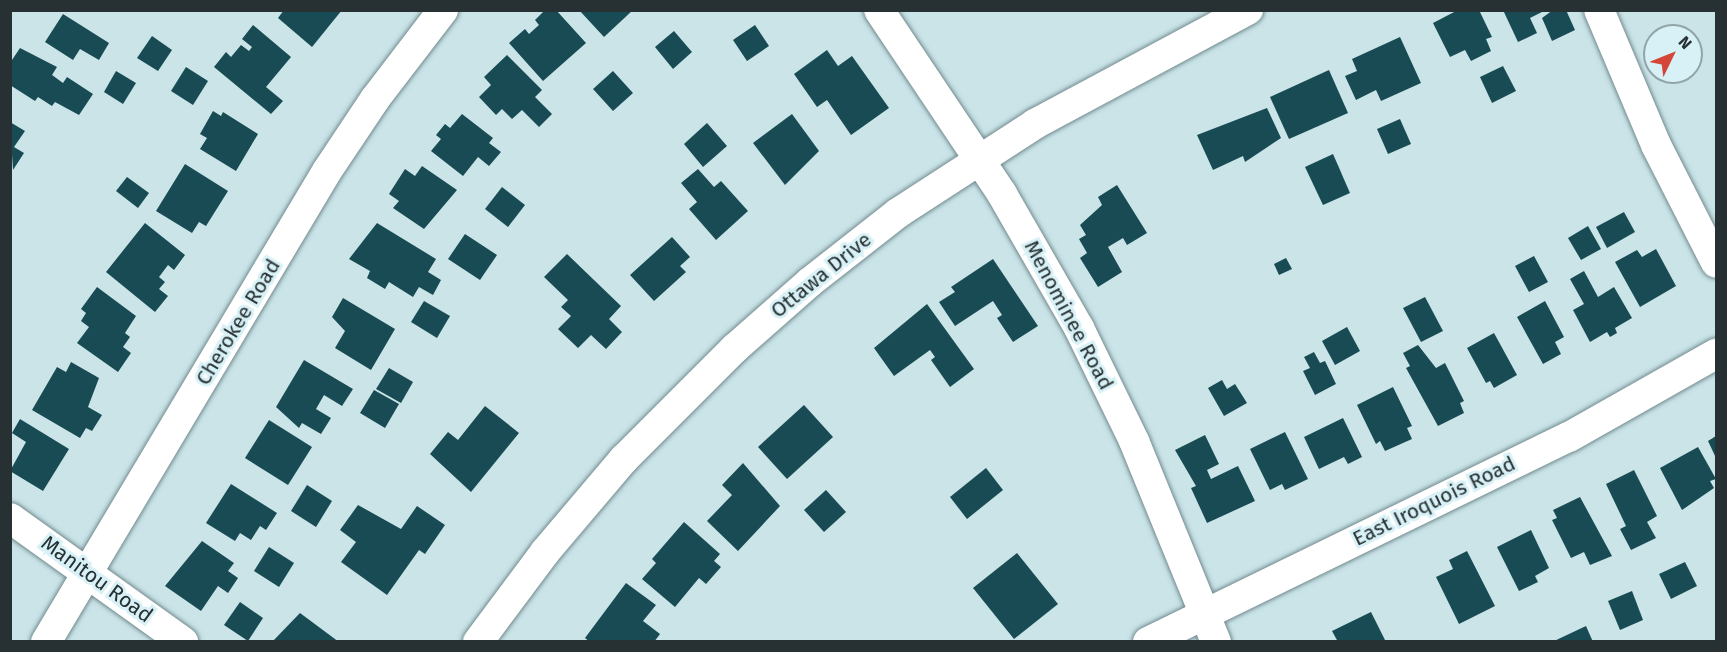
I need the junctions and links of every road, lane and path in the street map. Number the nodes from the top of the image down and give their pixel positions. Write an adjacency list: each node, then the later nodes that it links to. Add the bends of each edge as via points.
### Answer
1 (443, 10): 9 (street, Cherokee Road, via 351,134)
2 (879, 10): 5 (street, Menominee Road)
3 (1248, 10): 5 (street, Ottawa Drive, via 1126,73)
4 (1599, 10): 6 (street, via 1656,145)
5 (980, 159): 10 (street, Menominee Road, via 1106,380); 13 (street, Ottawa Drive, via 854,247 697,385 589,498)
6 (1716, 263)
7 (1716, 354): 10 (street, East Iroquois Road, via 1569,437)
8 (10, 518): 9 (street, Manitou Road)
9 (89, 571): 11 (street, Cherokee Road); 12 (street, Manitou Road)
10 (1204, 611): 14 (street, East Iroquois Road); 15 (street, Menominee Road)
11 (46, 642)
12 (183, 642)
13 (478, 642)
14 (1148, 642)
15 (1216, 642)

